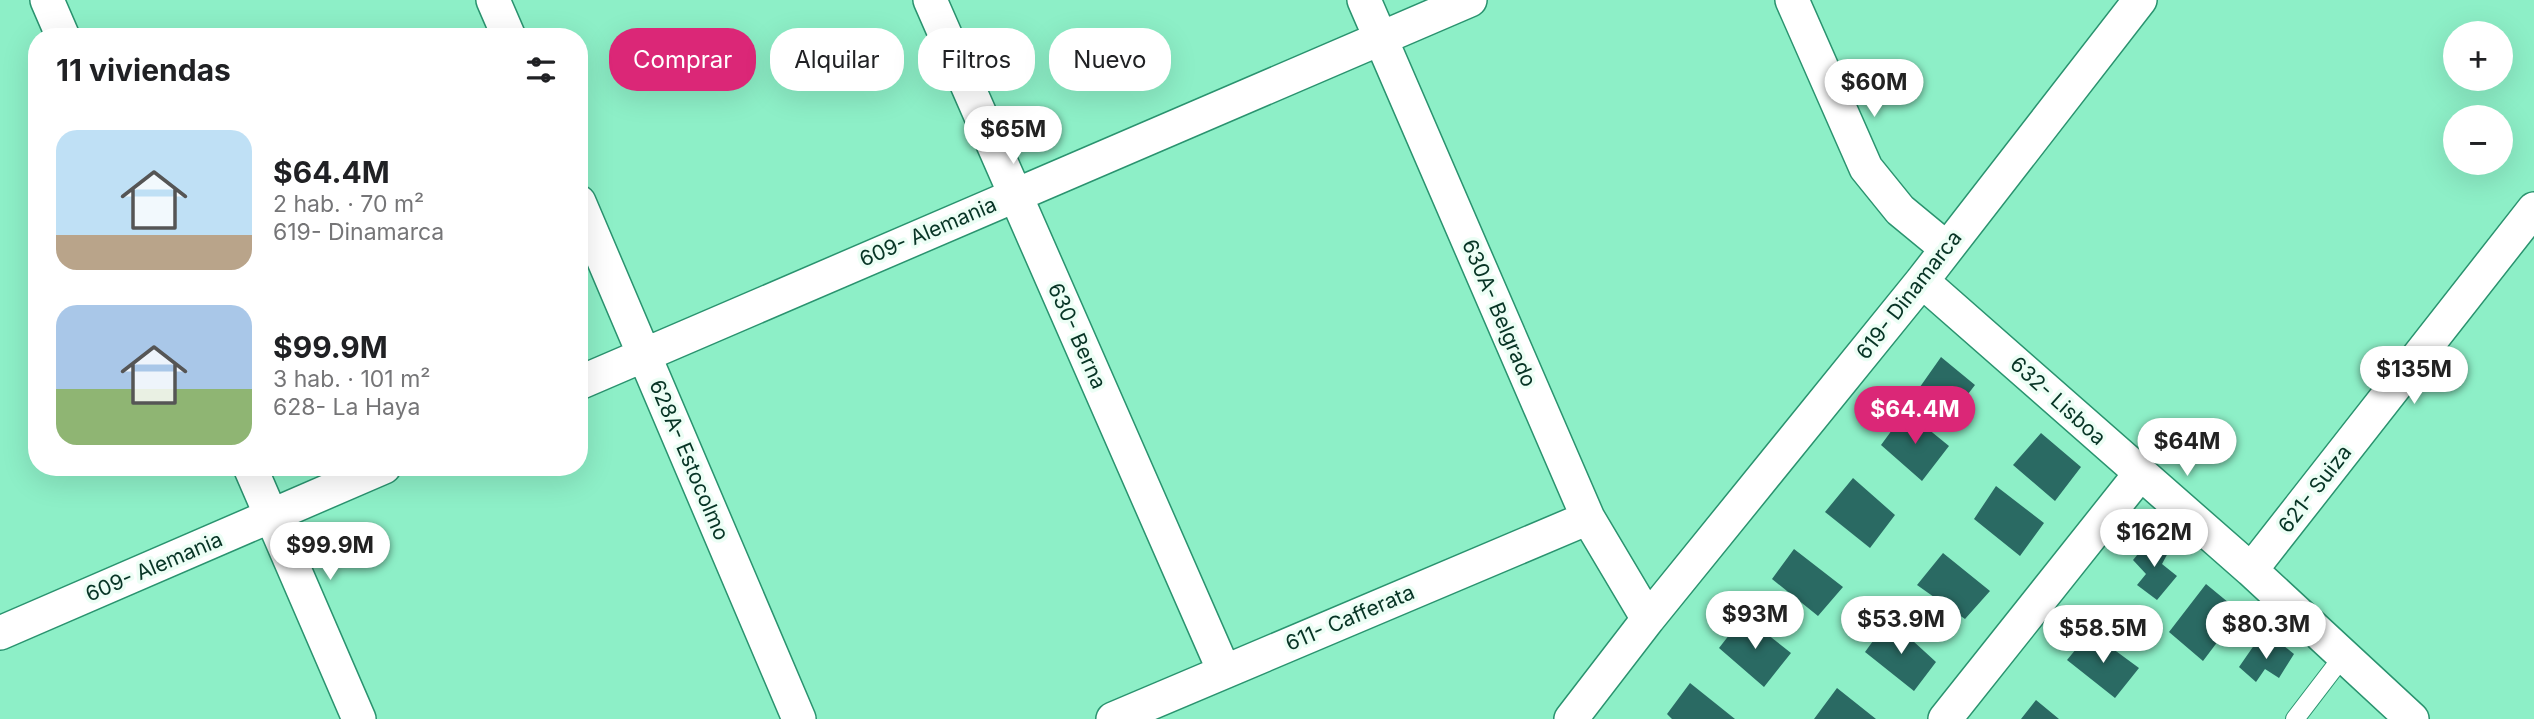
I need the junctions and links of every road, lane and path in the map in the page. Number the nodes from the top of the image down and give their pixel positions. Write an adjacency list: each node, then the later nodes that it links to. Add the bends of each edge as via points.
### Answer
1 (47, 0): 8 (street)
2 (493, 0): 9 (street)
3 (930, 0): 11 (street, 630- Berna)
4 (1364, 0): 10 (street, 630A- Belgrado)
5 (1470, 0): 10 (street, 609- Alemania)
6 (1792, 0): 14 (street, via 1866,168 1900,210)
7 (2140, 0): 14 (street, 619- Dinamarca)
8 (59, 28)
9 (505, 28)
10 (1381, 39): 11 (street, 609- Alemania); 22 (street, 630A- Belgrado)
11 (1015, 195): 16 (street, 609- Alemania); 27 (street, 630- Berna)
12 (2534, 209): 23 (street, 621- Suiza)
13 (588, 223): 16 (street, 628A- Estocolmo)
14 (1946, 248): 15 (street, 619- Dinamarca)
15 (1922, 281): 18 (street, 632- Lisboa); 24 (street, 619- Dinamarca)
16 (645, 355): 17 (street, 609- Alemania); 29 (street, 628A- Estocolmo)
17 (588, 379)
18 (2140, 474): 23 (street, 632- Lisboa); 32 (street)
19 (254, 476): 21 (street)
20 (363, 476): 21 (street, 609- Alemania)
21 (271, 516): 25 (street, 609- Alemania); 28 (street)
22 (1588, 518): 24 (street, 630A- Belgrado); 27 (street, 611- Cafferata)
23 (2251, 570): 26 (street, 632- Lisboa)
24 (1648, 619): 31 (street, 619- Dinamarca)
25 (0, 633)
26 (2343, 656): 33 (lane); 34 (street, 632- Lisboa)
27 (1224, 671): 30 (street, 611- Cafferata)
28 (359, 719)
29 (800, 719)
30 (1113, 719)
31 (1571, 719)
32 (1945, 719)
33 (2295, 719)
34 (2412, 719)

